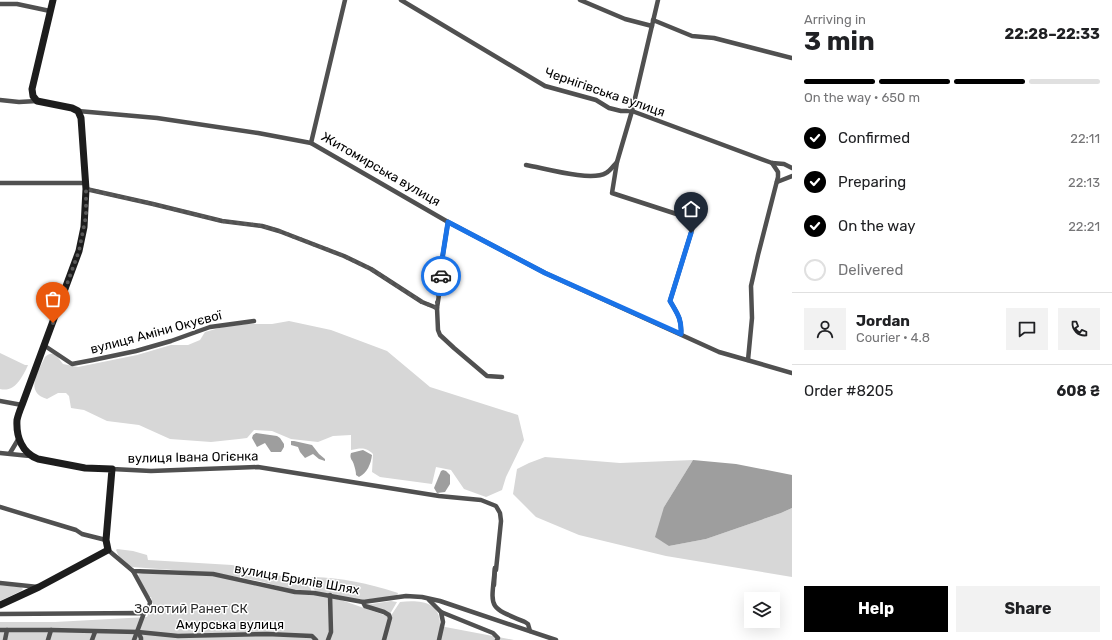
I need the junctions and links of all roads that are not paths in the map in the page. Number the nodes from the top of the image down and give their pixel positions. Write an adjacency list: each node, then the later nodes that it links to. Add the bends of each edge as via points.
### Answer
1 (53, 0): 7 (street)
2 (345, 0): 15 (street)
3 (401, 0): 14 (street, Чернігівська вулиця, via 545,86 596,100 609,108)
4 (580, 0): 9 (street, via 624,19)
5 (658, 0): 8 (street)
6 (0, 4): 7 (street, via 17,4)
7 (50, 11): 12 (street, via 32,89)
8 (653, 20): 9 (street); 10 (street, via 692,36 714,38)
9 (652, 26): 14 (street)
10 (792, 58)
11 (0, 100): 12 (street, Житомирська вулиця)
12 (37, 101): 13 (street, Житомирська вулиця)
13 (78, 111): 15 (street, Житомирська вулиця, via 157,118 258,132); 25 (street, via 81,118)
14 (632, 111): 16 (street); 17 (street, Чернігівська вулиця)
15 (311, 143): 26 (street, Житомирська вулиця)
16 (617, 162): 20 (street); 22 (street)
17 (772, 163): 19 (street, Чернігівська вулиця); 23 (street, via 778,172)
18 (526, 165): 20 (street, via 595,177)
19 (792, 168)
20 (607, 173): 22 (street)
21 (792, 176): 23 (street)
22 (614, 179): 29 (street, via 612,193 695,220 670,301 682,324)
23 (776, 182): 31 (street, via 751,286 752,318)
24 (0, 183): 25 (street)
25 (86, 186): 27 (street, via 222,221 279,231 371,269 422,302); 30 (street, via 85,221 79,251)
26 (448, 222): 27 (street); 29 (street, Житомирська вулиця, via 545,273)
27 (436, 308): 33 (street, via 440,335 487,376)
28 (254, 321): 30 (street, вулиця Аміни Окуєвої, via 210,327 136,351 72,364)
29 (681, 334): 31 (street, Житомирська вулиця, via 719,352)
30 (45, 346): 35 (street)
31 (748, 360): 32 (street, Житомирська вулиця)
32 (792, 373)
33 (502, 377)
34 (0, 400): 35 (street)
35 (22, 405): 36 (street, via 17,420)
36 (19, 438): 38 (street); 39 (street, via 21,445)
37 (0, 453): 38 (street, вулиця Івана Огієнка)
38 (10, 453): 39 (street, вулиця Івана Огієнка)
39 (32, 456): 40 (street, вулиця Івана Огієнка, via 85,468)
40 (112, 469): 42 (street, вулиця Івана Огієнка, via 151,471 258,467 439,496 481,500 496,506); 43 (street)
41 (0, 507): 43 (street)
42 (500, 514): 42 (street, via 499,531 496,570 501,522); 42 (street, via 498,544 494,586 495,579); 58 (street, via 492,601 502,613 528,624)
43 (106, 540): 44 (street)
44 (108, 550): 45 (street); 47 (street)
45 (133, 571): 48 (street, вулиця Брилів Шлях, via 213,574 296,592); 53 (street, via 150,602)
46 (0, 583): 47 (street)
47 (39, 587): 51 (street)
48 (330, 595): 50 (street, вулиця Брилів Шлях); 72 (street, via 331,632)
49 (428, 599): 50 (street, вулиця Брилів Шлях, via 406,596); 52 (street); 58 (street, вулиця Брилів Шлях)
50 (363, 602): 73 (street, via 365,606 389,615)
51 (0, 605)
52 (441, 612): 74 (street, via 443,622); 75 (street, via 493,633)
53 (144, 613): 54 (street); 60 (street)
54 (0, 614)
55 (0, 630): 56 (street, Амурська вулиця)
56 (7, 630): 57 (street, Амурська вулиця); 65 (street)
57 (51, 630): 59 (street, Амурська вулиця); 66 (street)
58 (530, 631): 76 (street, вулиця Брилів Шлях)
59 (95, 632): 60 (street, Амурська вулиця); 67 (street)
60 (138, 632): 63 (street, Амурська вулиця); 68 (street); 69 (street)
61 (267, 634): 62 (street, Амурська вулиця); 64 (street, Амурська вулиця, via 312,636); 71 (street)
62 (224, 635): 63 (street, Амурська вулиця); 70 (street)
63 (180, 638)
64 (316, 639)
65 (5, 640)
66 (48, 640)
67 (92, 640)
68 (134, 640)
69 (141, 640)
70 (228, 640)
71 (271, 640)
72 (328, 640)
73 (384, 640)
74 (439, 640)
75 (498, 640)
76 (555, 640)

